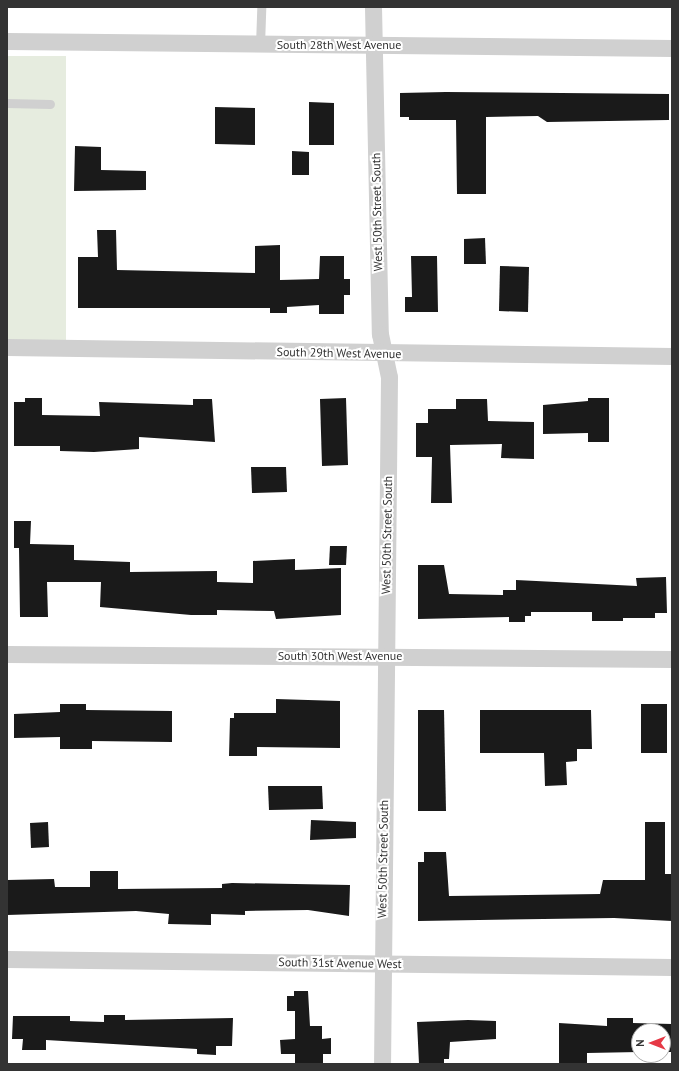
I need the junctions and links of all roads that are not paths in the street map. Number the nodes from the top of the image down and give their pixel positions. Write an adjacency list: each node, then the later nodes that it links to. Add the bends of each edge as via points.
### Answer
1 (261, 7): 4 (lane)
2 (372, 7): 5 (street, West 50th Street South)
3 (7, 41): 4 (street, South 28th West Avenue)
4 (260, 45): 5 (street, South 28th West Avenue)
5 (372, 45): 6 (street, South 28th West Avenue); 10 (street, West 50th Street South, via 380,334)
6 (672, 48)
7 (7, 103): 8 (lane)
8 (50, 104)
9 (7, 347): 10 (street, South 29th West Avenue)
10 (384, 354): 11 (street, South 29th West Avenue); 13 (street, West 50th Street South, via 389,377)
11 (672, 356)
12 (7, 654): 13 (street, South 30th West Avenue)
13 (385, 656): 14 (street, South 30th West Avenue); 16 (street, West 50th Street South)
14 (672, 659)
15 (7, 959): 16 (street, South 31st Avenue West)
16 (382, 964): 17 (street, South 31st Avenue West); 18 (street, West 50th Street South)
17 (672, 967)
18 (382, 1064)

